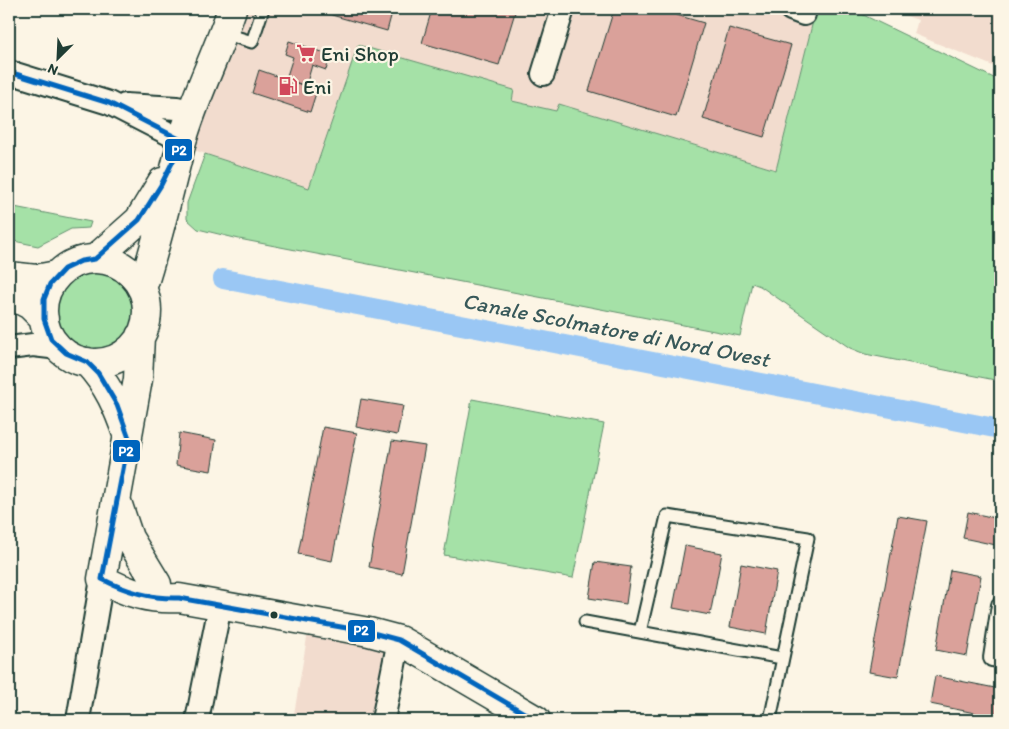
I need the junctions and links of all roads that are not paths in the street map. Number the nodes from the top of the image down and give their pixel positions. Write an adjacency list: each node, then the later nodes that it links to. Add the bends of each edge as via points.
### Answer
1 (263, 9): 3 (lane, via 252,42)
2 (563, 9): 5 (street)
3 (223, 20): 7 (street)
4 (9, 72): 6 (street)
5 (543, 74)
6 (109, 103): 7 (street); 8 (street)
7 (193, 112): 8 (street)
8 (183, 141): 9 (street, via 139,220); 12 (street)
9 (95, 259): 10 (street, via 73,264); 12 (street, via 122,267)
10 (57, 275): 11 (street, via 36,280); 14 (street, via 44,299)
11 (9, 276)
12 (142, 289): 15 (street, via 146,312)
13 (9, 294): 14 (street, via 30,305)
14 (44, 319): 17 (street, via 51,340)
15 (140, 336): 18 (street, via 132,347 117,357); 19 (street, via 138,379)
16 (9, 348): 17 (street, via 33,345)
17 (59, 348): 18 (street)
18 (88, 362): 19 (street, via 117,405)
19 (129, 438): 20 (street)
20 (116, 502): 21 (street); 22 (street, via 129,538)
21 (103, 568): 22 (street, via 132,567); 30 (street)
22 (168, 591): 24 (street)
23 (1000, 605): 29 (street, via 992,658)
24 (220, 606): 27 (street); 31 (street)
25 (585, 622): 26 (lane)
26 (640, 632): 28 (lane); 28 (lane, via 667,516 808,538)
27 (399, 640): 32 (street); 33 (street)
28 (782, 658): 34 (lane)
29 (1000, 660)
30 (78, 720)
31 (197, 720)
32 (384, 720)
33 (536, 720)
34 (770, 720)

